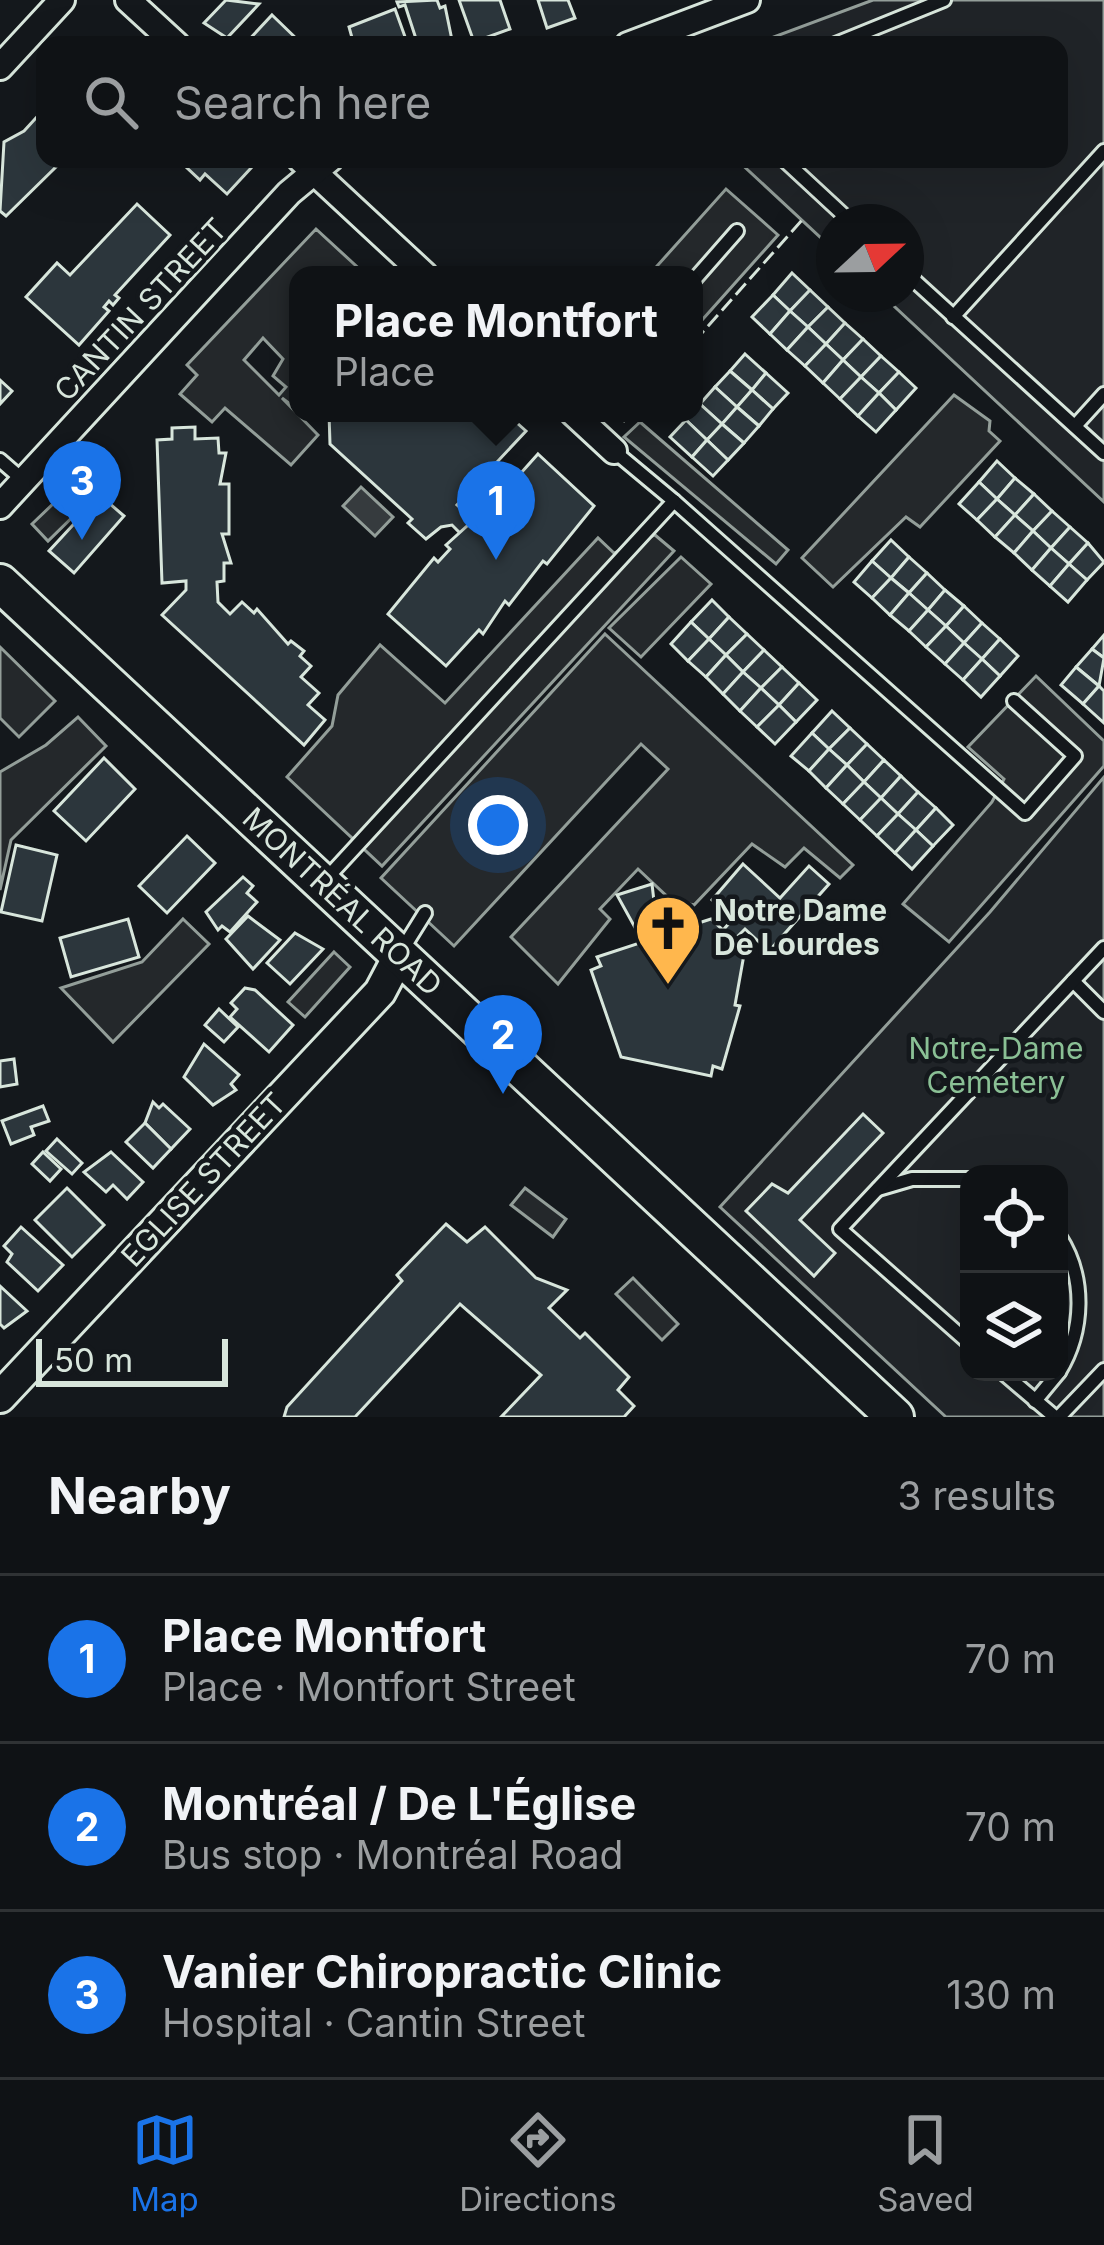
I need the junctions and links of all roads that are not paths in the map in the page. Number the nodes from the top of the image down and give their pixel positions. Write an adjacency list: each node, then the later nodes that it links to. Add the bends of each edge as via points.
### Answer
1 (62, 0): 8 (street)
2 (128, 0): 5 (street)
3 (747, 0): 6 (street)
4 (944, 0): 7 (lane)
5 (167, 36)
6 (652, 36)
7 (854, 36)
8 (0, 67)
9 (1104, 151): 18 (lane)
10 (309, 168): 25 (street, CANTIN STREET)
11 (319, 168): 15 (street)
12 (793, 168): 13 (lane)
13 (832, 204)
14 (737, 231): 16 (lane)
15 (416, 266)
16 (703, 270)
17 (924, 290): 18 (lane)
18 (953, 317): 21 (lane)
19 (1104, 394): 21 (lane)
20 (582, 422): 22 (street)
21 (1075, 426): 23 (lane)
22 (614, 452): 26 (lane)
23 (1104, 453)
24 (0, 460): 25 (lane)
25 (23, 481): 27 (street, CANTIN STREET)
26 (674, 501): 29 (lane, via 1025,813 1075,756); 30 (lane)
27 (0, 506)
28 (0, 583): 30 (main road, MONTRÉAL ROAD)
29 (1014, 701)
30 (322, 883): 33 (main road, MONTRÉAL ROAD)
31 (425, 913): 33 (lane)
32 (1104, 947): 34 (lane)
33 (399, 956): 44 (street, EGLISE STREET, via 380,992); 46 (main road, MONTRÉAL ROAD)
34 (1073, 981): 35 (lane); 37 (lane)
35 (1104, 1012)
36 (960, 1179): 37 (lane, via 912,1179)
37 (877, 1190): 39 (lane, via 839,1229)
38 (1068, 1258): 40 (lane, via 1078,1283 1078,1326)
39 (960, 1335)
40 (1068, 1350)
41 (1104, 1370): 47 (lane)
42 (1013, 1381): 45 (lane)
43 (1051, 1381): 45 (lane)
44 (0, 1397)
45 (1035, 1400): 47 (lane)
46 (895, 1417)
47 (1057, 1417)

